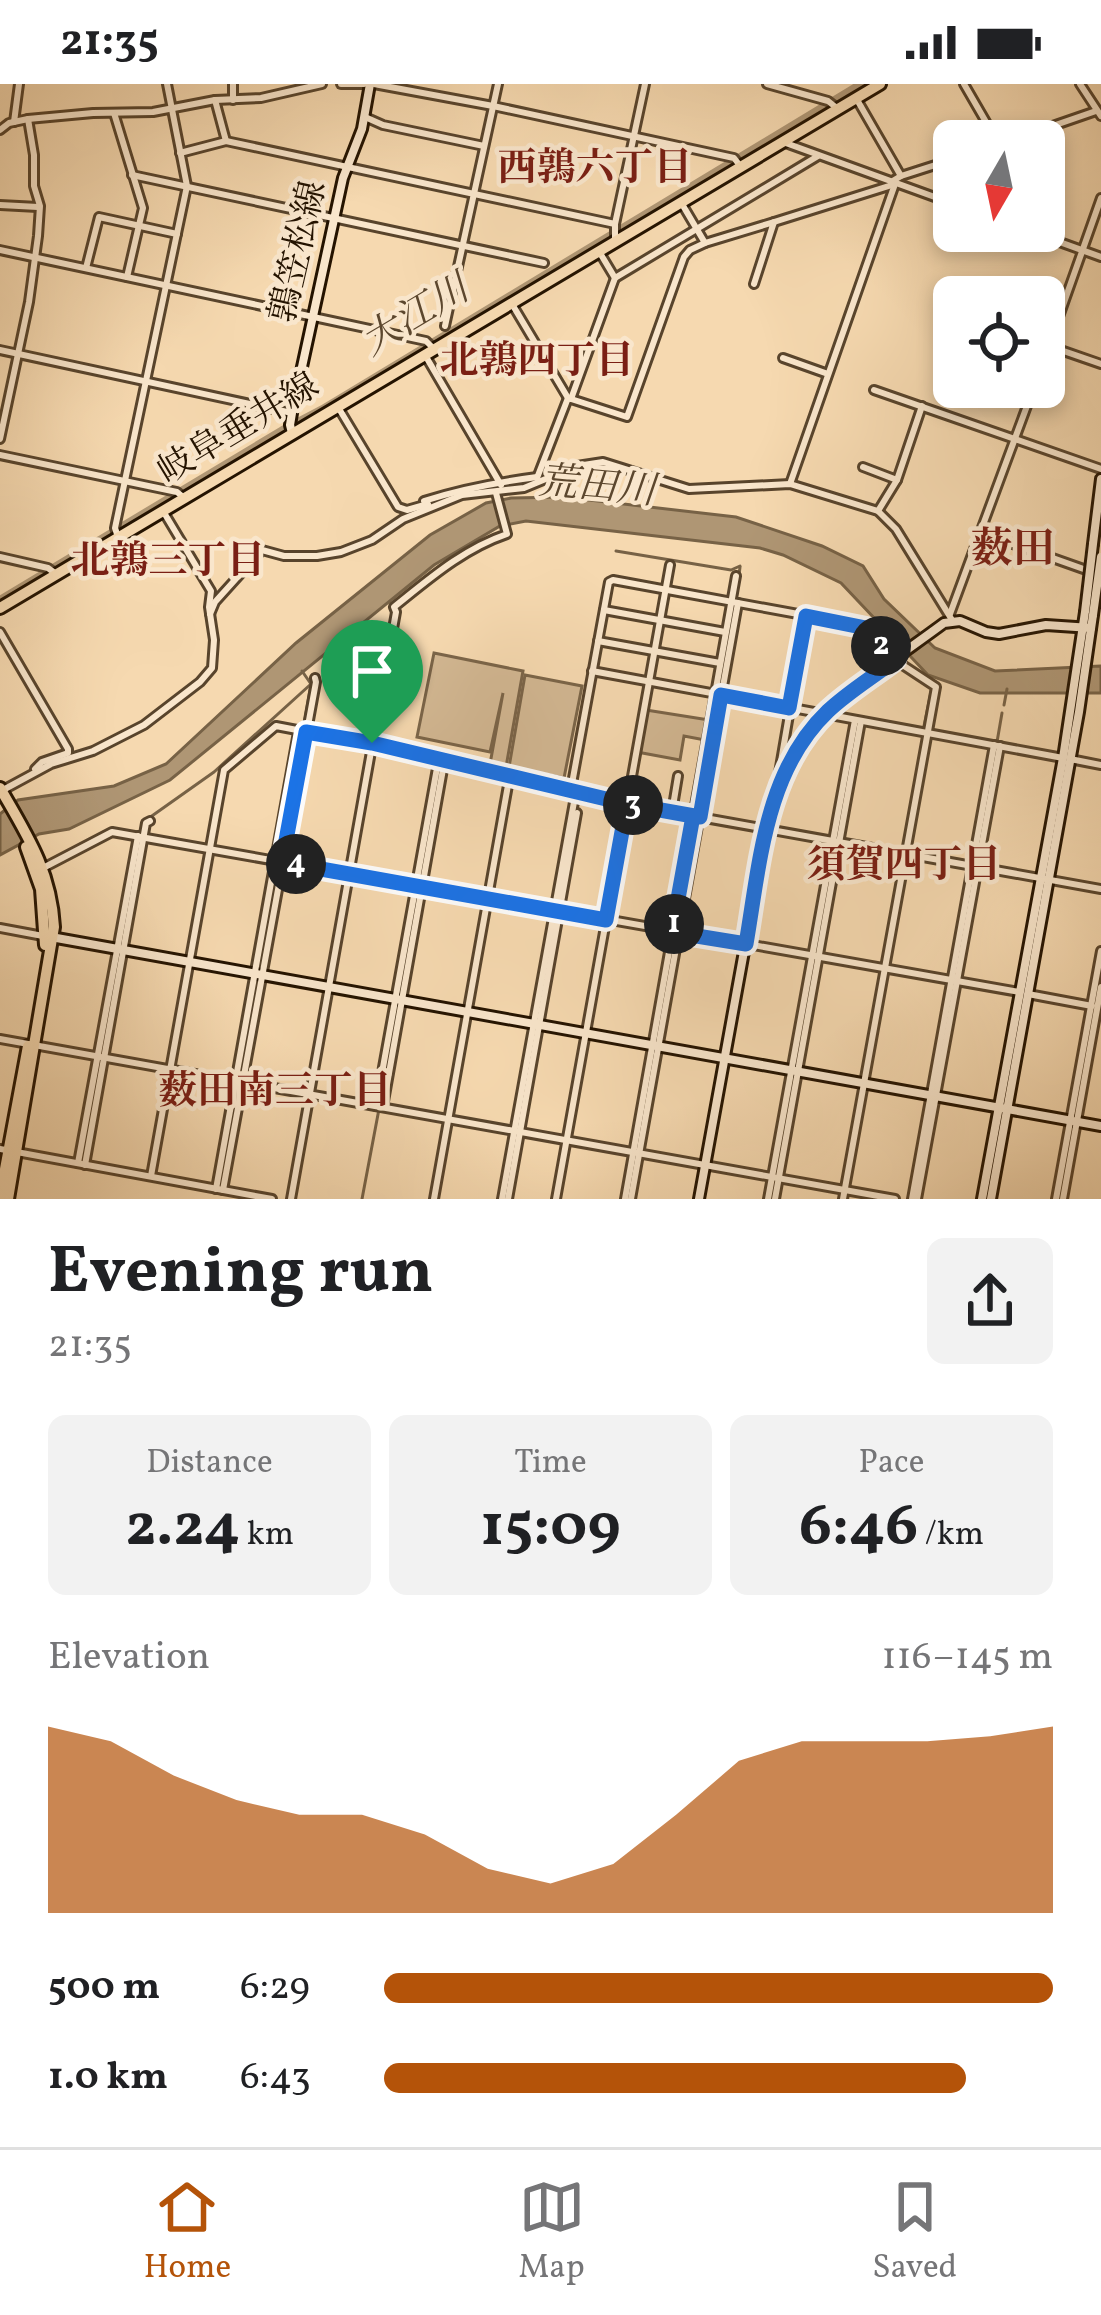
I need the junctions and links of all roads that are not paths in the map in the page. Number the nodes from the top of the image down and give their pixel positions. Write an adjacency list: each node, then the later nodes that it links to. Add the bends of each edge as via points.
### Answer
1 (19, 84): 25 (street)
2 (167, 84): 18 (street)
3 (233, 84): 15 (street)
4 (322, 84): 15 (street)
5 (341, 84): 6 (street)
6 (369, 84): 16 (street); 22 (street, 鶉笠松線)
7 (498, 84): 16 (street)
8 (645, 84): 28 (street)
9 (767, 84): 17 (street)
10 (880, 84): 13 (main road, 岐阜垂井線)
11 (964, 84): 24 (street)
12 (1080, 84): 20 (street)
13 (856, 98): 17 (main road, 岐阜垂井線); 38 (street)
14 (215, 100): 15 (street); 18 (street); 29 (street)
15 (233, 100)
16 (493, 106): 28 (street); 31 (street)
17 (835, 106): 30 (main road, 岐阜垂井線)
18 (172, 109): 19 (street); 32 (street)
19 (114, 112): 23 (street); 37 (street)
20 (1098, 114): 26 (street)
21 (0, 116): 25 (street)
22 (364, 117): 31 (street); 35 (street, 鶉笠松線)
23 (28, 119): 25 (street); 46 (street)
24 (985, 120)
25 (11, 122): 27 (street)
26 (1065, 124)
27 (0, 130)
28 (634, 136): 34 (street); 51 (street)
29 (226, 141): 32 (street); 35 (street)
30 (782, 142): 33 (street); 34 (main road, 岐阜垂井線)
31 (484, 146): 41 (street)
32 (180, 153): 40 (street)
33 (818, 156): 39 (street); 50 (street)
34 (738, 163): 44 (main road, 岐阜垂井線)
35 (347, 166): 41 (street); 47 (street, 鶉笠松線)
36 (933, 166): 38 (street)
37 (132, 175): 40 (street); 49 (street, via 143,208)
38 (901, 176): 39 (street)
39 (893, 183): 42 (street); 48 (street); 77 (street)
40 (187, 186): 47 (street); 52 (street)
41 (474, 194): 51 (street); 55 (street)
42 (933, 197)
43 (1101, 198): 57 (street)
44 (681, 202): 50 (street); 51 (main road, 岐阜垂井線)
45 (0, 205): 46 (street)
46 (40, 206): 60 (street)
47 (334, 218): 55 (street); 69 (street, 鶉笠松線)
48 (774, 222): 53 (street); 65 (street)
49 (139, 226): 52 (street); 62 (street, via 99,217); 63 (street)
50 (698, 230): 53 (street); 64 (street)
51 (615, 233): 58 (main road, 岐阜垂井線)
52 (177, 234): 66 (street)
53 (705, 244): 80 (street, via 685,257 627,417)
54 (1065, 244): 57 (street)
55 (463, 245): 61 (street); 70 (street)
56 (0, 250): 60 (street)
57 (1083, 250): 59 (street); 67 (street)
58 (599, 251): 64 (street); 68 (main road, 岐阜垂井線)
59 (1101, 256)
60 (35, 258): 62 (street); 74 (street)
61 (544, 263)
62 (86, 268): 63 (street)
63 (127, 278): 66 (street)
64 (615, 278): 80 (street)
65 (754, 284)
66 (167, 286): 69 (street); 78 (street)
67 (1065, 299)
68 (512, 304): 71 (main road, 岐阜垂井線); 80 (street)
69 (313, 316): 71 (street); 84 (street, 鶉笠松線)
70 (445, 326)
71 (429, 348): 81 (main road, 岐阜垂井線); 96 (street)
72 (0, 350): 74 (street)
73 (1065, 352): 76 (street)
74 (17, 354): 78 (street); 86 (street)
75 (783, 358): 77 (street)
76 (1101, 364)
77 (828, 374): 95 (street)
78 (147, 382): 84 (street); 93 (street)
79 (874, 390): 82 (street)
80 (570, 399): 91 (street)
81 (338, 406): 85 (main road, 岐阜垂井線); 101 (street)
82 (922, 406): 87 (street); 94 (street)
83 (1027, 408): 87 (street)
84 (292, 412): 85 (street, 鶉笠松線)
85 (291, 429): 98 (main road, 岐阜垂井線)
86 (0, 439)
87 (1016, 440): 90 (street); 105 (street)
88 (0, 455): 93 (street)
89 (863, 467): 94 (street)
90 (1101, 469)
91 (538, 478): 96 (street); 97 (street)
92 (1101, 479): 117 (street, bridge)
93 (125, 480): 98 (street); 104 (street)
94 (897, 480): 103 (street)
95 (790, 484): 97 (street, via 689,489 603,462); 103 (street)
96 (502, 485): 101 (street)
97 (513, 490): 99 (street)
98 (181, 496): 102 (main road, 岐阜垂井線)
99 (496, 496): 100 (street); 137 (street, via 507,534 455,559 394,608)
100 (437, 503): 101 (street); 116 (street, via 341,552 262,550)
101 (403, 510)
102 (163, 511): 104 (main road, 岐阜垂井線); 116 (street, via 210,588)
103 (878, 511): 119 (street)
104 (116, 533): 109 (main road, 岐阜垂井線)
105 (982, 533): 110 (street); 119 (street)
106 (1101, 556): 117 (street, bridge)
107 (0, 557): 109 (street)
108 (670, 565): 112 (street)
109 (53, 571): 114 (main road, 岐阜垂井線)
110 (1101, 575)
111 (736, 576): 113 (street)
112 (665, 589): 113 (street); 115 (street, via 613,580); 120 (street)
113 (735, 602): 118 (street); 123 (street); 131 (street)
114 (0, 608)
115 (604, 610): 120 (street); 124 (street)
116 (211, 614): 142 (street, via 212,668 200,682 120,739)
117 (1089, 614): 121 (street)
118 (806, 616): 126 (street, via 866,628); 132 (street)
119 (951, 617): 121 (street, via 999,634); 126 (street)
120 (659, 621): 123 (street); 125 (street)
121 (1092, 628): 140 (street)
122 (0, 632): 142 (street, via 68,749)
123 (726, 632): 127 (street)
124 (598, 640): 125 (street); 128 (street)
125 (654, 650): 127 (street); 130 (street)
126 (897, 659): 133 (street); 136 (street, via 937,687)
127 (720, 663): 131 (street)
128 (592, 671): 130 (street); 146 (street)
129 (315, 678): 135 (street)
130 (649, 682): 131 (street); 148 (street)
131 (718, 694): 132 (street); 150 (street)
132 (789, 708): 133 (street); 145 (street)
133 (825, 714): 134 (street); 145 (street)
134 (858, 720): 136 (street); 154 (street)
135 (303, 731): 137 (street); 155 (street, via 276,726 224,770); 157 (street)
136 (927, 732): 138 (street); 156 (street)
137 (372, 743): 139 (street); 160 (street)
138 (997, 746): 140 (street); 159 (street)
139 (442, 758): 143 (street); 162 (street)
140 (1066, 758): 141 (street); 161 (street)
141 (1101, 765)
142 (30, 774): 147 (street)
143 (510, 774): 146 (street); 164 (street)
144 (678, 776): 149 (street)
145 (783, 777): 152 (street)
146 (576, 790): 148 (street); 165 (street)
147 (2, 794): 158 (main road)
148 (627, 804): 149 (street); 166 (street)
149 (672, 812): 150 (street)
150 (696, 817): 152 (street); 168 (street)
151 (150, 821): 153 (street)
152 (766, 829): 154 (street); 170 (street)
153 (141, 837): 155 (street); 158 (street, via 112,832); 171 (street)
154 (836, 841): 156 (street); 173 (street)
155 (209, 848): 157 (street); 174 (street)
156 (905, 854): 159 (street); 175 (street)
157 (278, 861): 160 (street); 176 (street)
158 (39, 864): 169 (main road)
159 (975, 866): 161 (street); 177 (street)
160 (348, 874): 162 (street); 178 (street)
161 (1044, 879): 163 (street); 180 (street)
162 (419, 886): 164 (street); 181 (street)
163 (1101, 889)
164 (487, 898): 165 (street); 183 (street)
165 (557, 912): 166 (street); 184 (street)
166 (606, 920): 168 (street); 185 (street)
167 (0, 928): 169 (street)
168 (676, 932): 170 (street); 188 (street)
169 (50, 937): 171 (street); 187 (main road)
170 (746, 944): 173 (street); 190 (street)
171 (121, 950): 174 (street); 189 (street)
172 (1101, 951): 182 (street)
173 (815, 957): 175 (street); 192 (street)
174 (189, 962): 176 (street); 191 (street)
175 (884, 969): 177 (street); 194 (street)
176 (258, 975): 178 (street); 193 (street)
177 (954, 981): 180 (street); 196 (street)
178 (328, 987): 181 (street); 195 (street)
179 (1101, 987): 182 (street)
180 (1023, 993): 182 (street); 198 (street)
181 (398, 1000): 183 (street); 197 (street)
182 (1096, 1007): 200 (street)
183 (467, 1012): 184 (street); 199 (street)
184 (536, 1025): 185 (street); 202 (street)
185 (585, 1034): 188 (street); 203 (street)
186 (0, 1039): 187 (street)
187 (32, 1044): 189 (street); 204 (main road)
188 (655, 1046): 190 (street); 205 (street)
189 (101, 1056): 191 (street); 206 (street)
190 (724, 1059): 192 (street); 207 (street)
191 (170, 1069): 193 (street); 208 (street)
192 (795, 1071): 194 (street); 209 (street)
193 (239, 1081): 195 (street); 210 (street)
194 (864, 1084): 196 (street); 211 (street)
195 (309, 1094): 197 (street); 214 (street)
196 (934, 1096): 198 (street); 222 (street)
197 (379, 1107): 199 (street)
198 (1003, 1108): 200 (street); 223 (street); 224 (street)
199 (449, 1120): 202 (street); 215 (street)
200 (1073, 1121): 201 (street); 225 (street)
201 (1101, 1126)
202 (518, 1132): 203 (street); 216 (street)
203 (568, 1142): 205 (street); 217 (street)
204 (8, 1151): 206 (street); 212 (main road)
205 (636, 1152): 207 (street); 218 (street)
206 (81, 1164): 208 (street)
207 (706, 1165): 209 (street); 219 (street)
208 (151, 1177): 210 (street)
209 (775, 1178): 211 (street); 220 (street)
210 (219, 1189): 213 (street)
211 (843, 1195): 221 (street)
212 (4, 1198)
213 (272, 1199)
214 (291, 1199)
215 (434, 1199)
216 (505, 1199)
217 (556, 1199)
218 (628, 1199)
219 (699, 1199)
220 (771, 1199)
221 (895, 1199)
222 (915, 1199)
223 (982, 1199)
224 (991, 1199)
225 (1059, 1199)

